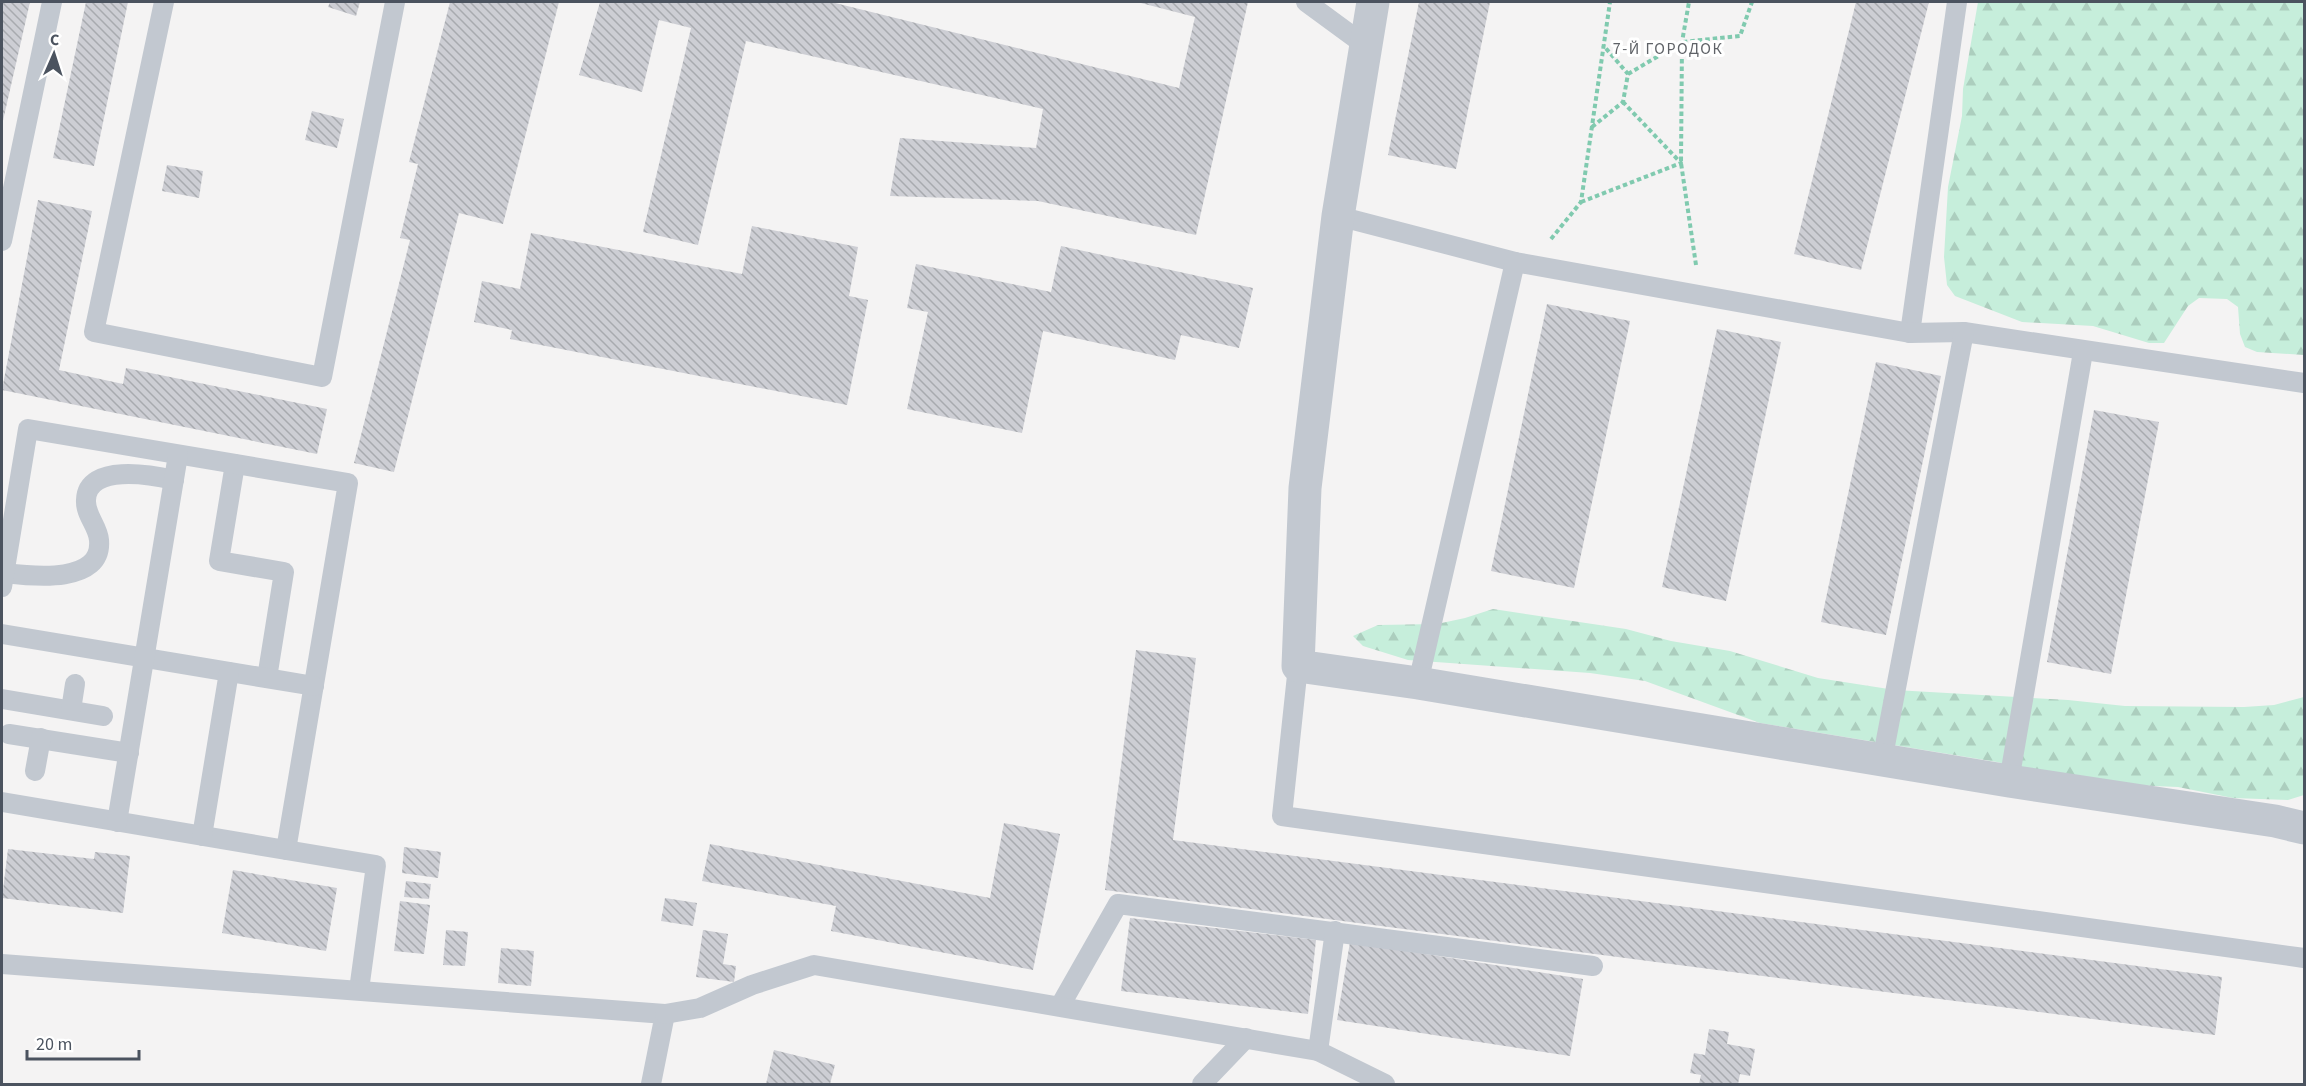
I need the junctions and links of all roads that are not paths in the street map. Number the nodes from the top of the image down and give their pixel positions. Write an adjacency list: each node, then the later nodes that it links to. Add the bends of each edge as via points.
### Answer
1 (52, 2): 9 (lane)
2 (164, 2): 3 (lane, via 94,332 322,377)
3 (395, 2)
4 (1306, 2): 7 (lane)
5 (1373, 2): 7 (street)
6 (1957, 2): 12 (lane)
7 (1366, 46): 8 (street)
8 (1338, 216): 10 (lane); 21 (street, via 1305,488)
9 (2, 241)
10 (1523, 264): 12 (lane); 24 (lane)
11 (1964, 332): 12 (lane); 13 (lane); 33 (lane)
12 (1910, 333)
13 (2084, 352): 14 (lane); 35 (lane)
14 (2304, 383)
15 (178, 455): 16 (lane); 17 (lane); 18 (lane, via 28,429)
16 (235, 464): 23 (lane, via 219,561 284,572); 26 (lane, via 348,483)
17 (174, 480): 18 (lane, via 122,473 101,480 90,489 86,501 99,539 97,553 89,564 64,575); 20 (lane)
18 (3, 580)
19 (2, 634): 20 (lane)
20 (144, 658): 22 (lane); 32 (lane)
21 (1298, 666): 24 (street); 42 (lane, via 1282,816)
22 (230, 672): 23 (lane); 39 (lane)
23 (267, 678): 26 (lane)
24 (1419, 683): 33 (street)
25 (75, 684): 28 (lane)
26 (314, 686): 40 (lane)
27 (2, 699): 28 (lane)
28 (71, 710): 29 (lane)
29 (103, 716)
30 (9, 734): 31 (lane)
31 (41, 738): 32 (lane); 34 (lane)
32 (129, 753): 37 (lane)
33 (1882, 760): 35 (street)
34 (35, 771)
35 (2009, 781): 38 (street)
36 (2, 802): 37 (lane)
37 (117, 822): 39 (lane)
38 (2304, 828)
39 (202, 836): 40 (lane)
40 (286, 850): 45 (lane, via 376,865)
41 (1335, 932): 44 (lane); 46 (lane, via 1118,904); 49 (lane)
42 (2304, 958)
43 (2, 964): 45 (lane)
44 (1593, 966)
45 (359, 990): 47 (lane)
46 (1060, 1006): 47 (lane, via 814,965 752,985 700,1008); 48 (lane)
47 (665, 1014): 50 (lane)
48 (1246, 1038): 49 (lane); 51 (lane)
49 (1318, 1051): 52 (lane)
50 (651, 1084)
51 (1202, 1084)
52 (1385, 1084)

